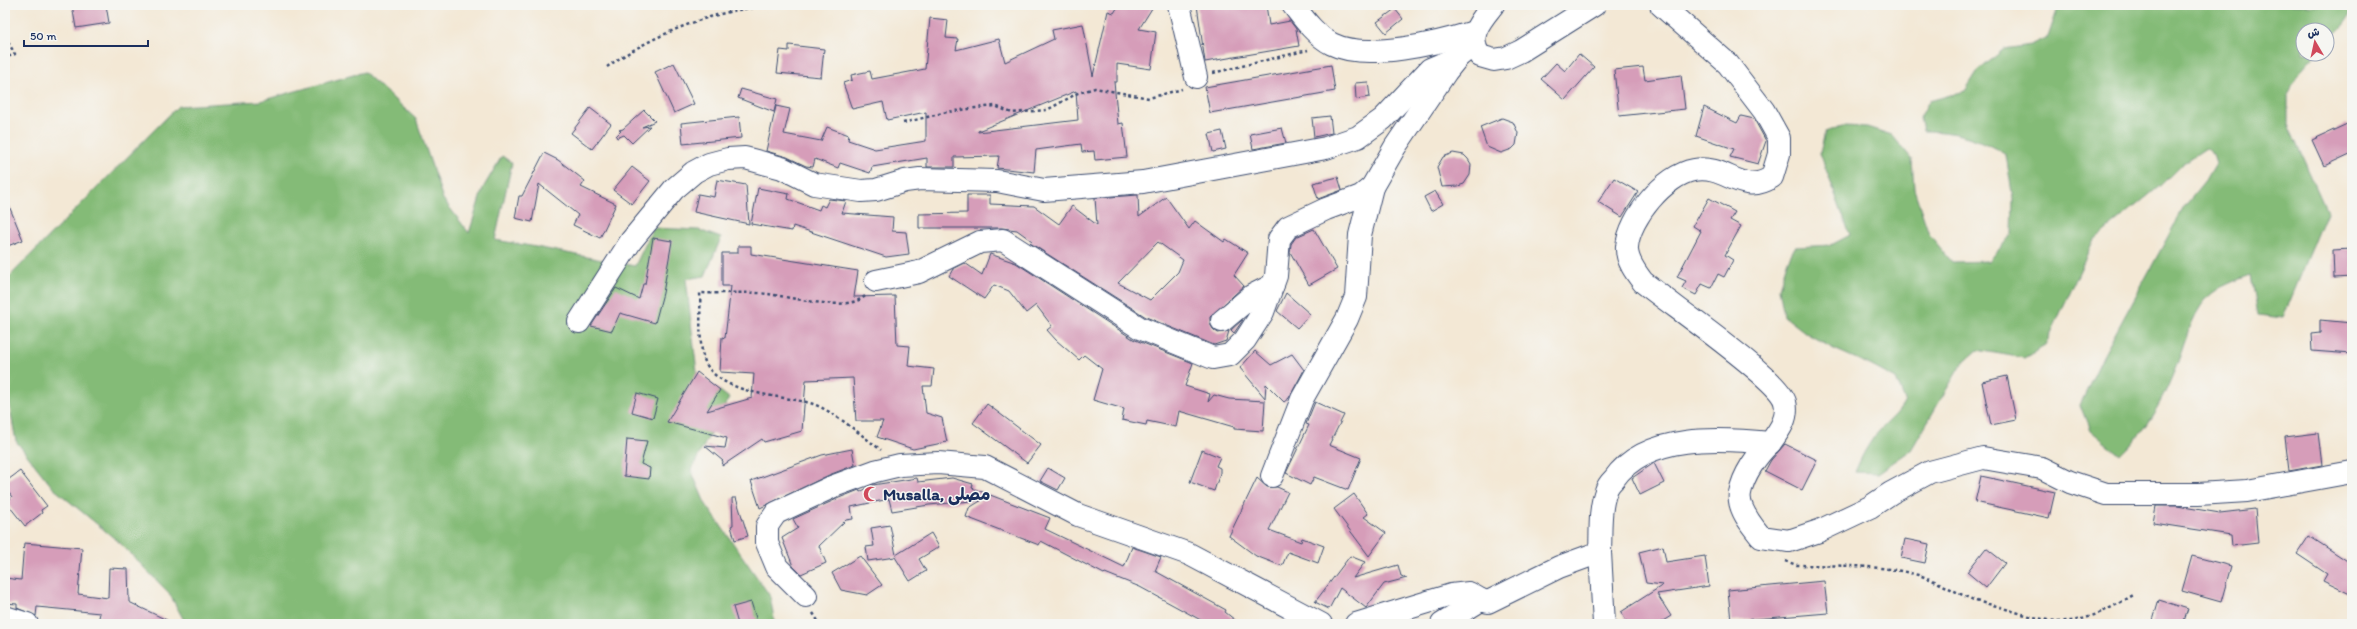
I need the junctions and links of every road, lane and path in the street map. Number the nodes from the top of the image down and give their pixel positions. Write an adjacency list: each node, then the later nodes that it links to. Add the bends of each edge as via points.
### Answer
1 (799, 5): 11 (path, via 762,7 717,15 636,49)
2 (1179, 5): 12 (street)
3 (1293, 5): 8 (street, via 1317,33)
4 (1494, 5): 9 (street)
5 (1594, 5): 9 (street, via 1506,58 1486,59)
6 (1661, 5): 21 (street, via 1728,64 1757,100 1779,138 1779,154 1772,177 1763,183 1752,185 1711,170 1694,170 1678,176 1638,213 1630,230 1626,248 1632,267 1643,282 1738,354 1775,387 1785,401 1785,418)
7 (5, 37): 10 (path, via 15,54)
8 (1332, 44): 9 (street, via 1345,48 1382,50 1413,48 1443,42); 12 (path)
9 (1468, 44): 14 (street, via 1399,141); 20 (street, via 1430,69 1383,120 1358,137 1326,148 1143,182 1044,190 997,181 920,179 876,190 861,191 814,184 782,168 745,158 709,164 694,172 674,189 636,235)
10 (5, 58)
11 (607, 67)
12 (1196, 77): 13 (path, via 1185,88 1149,98 1095,88 1078,93 1047,110 1012,113 995,106 982,107 947,112)
13 (903, 123)
14 (1372, 187): 15 (street, via 1361,196); 16 (street)
15 (1336, 206): 16 (street); 18 (street, via 1288,227 1279,239)
16 (1359, 244): 24 (street, via 1356,297 1347,319 1302,399)
17 (876, 281): 18 (street, via 919,272 980,242 1003,240 1140,328 1213,358 1230,355 1246,340 1263,312); 22 (path, via 864,298 856,302 793,300 768,294 700,293 702,353 713,375 742,389 814,404 867,439)
18 (1273, 285): 19 (street, via 1253,295)
19 (1222, 321)
20 (579, 322)
21 (1770, 443): 23 (street, via 1757,455 1740,494 1744,512 1761,537 1790,542 1870,507 1930,472 1983,458 2042,468 2070,482 2106,494 2198,494 2247,490); 25 (street, via 1721,439 1696,440 1638,456 1619,472 1606,491)
22 (900, 465): 28 (street, via 834,486 776,513 767,526 767,543 778,567); 32 (street, via 938,463 985,468 1078,515 1189,554)
23 (2352, 472)
24 (1272, 476)
25 (1600, 552): 29 (street, via 1559,567 1488,602); 35 (street)
26 (1778, 558): 27 (path, via 1797,565 1877,566 1918,575 1947,585 1976,600 2052,622 2076,621 2091,616)
27 (2135, 594)
28 (806, 596)
29 (1481, 600): 33 (street, via 1469,593 1451,595); 34 (street)
30 (5, 617): 31 (street)
31 (27, 624)
32 (1322, 624)
33 (1356, 624)
34 (1442, 624)
35 (1604, 624)

